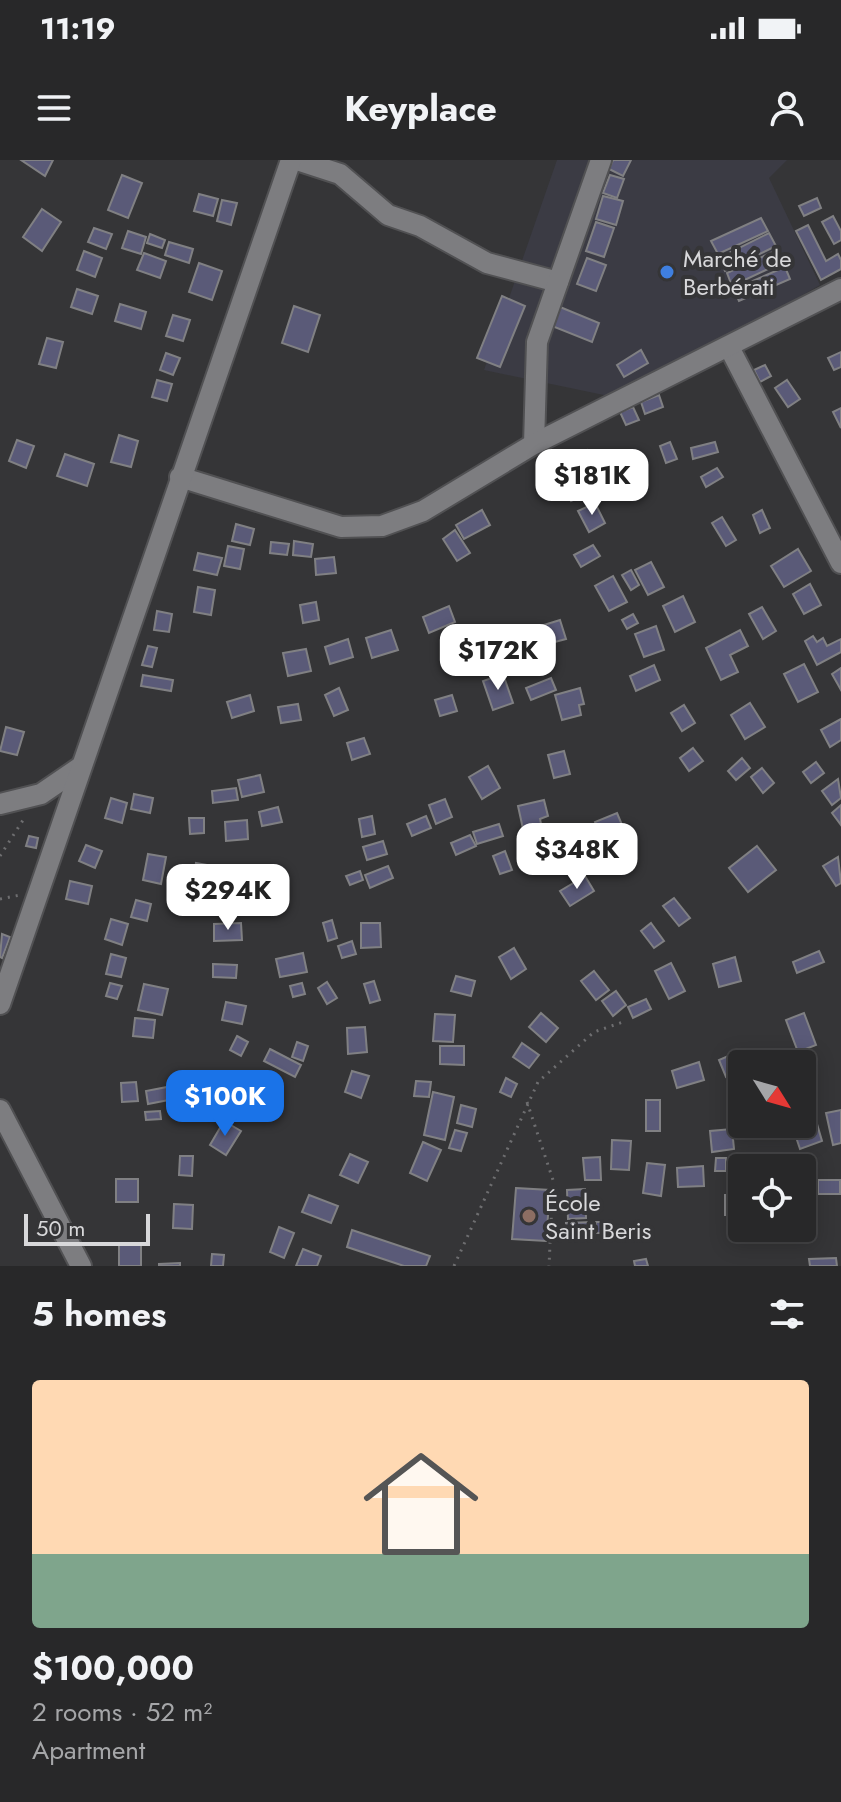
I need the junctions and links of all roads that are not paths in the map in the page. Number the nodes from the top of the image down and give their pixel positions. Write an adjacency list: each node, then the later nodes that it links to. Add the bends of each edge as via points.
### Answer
1 (294, 160): 3 (street, via 340,174 388,215 420,226 487,263); 7 (street)
2 (601, 160): 3 (street)
3 (558, 282): 6 (street, via 537,342)
4 (841, 289): 5 (street)
5 (729, 347): 6 (street); 8 (street)
6 (534, 444): 7 (street, via 423,511 382,526 341,527)
7 (180, 477): 9 (street)
8 (841, 563)
9 (79, 768): 10 (street, via 41,794); 11 (street)
10 (0, 804)
11 (0, 1004)
12 (0, 1110): 13 (street)
13 (81, 1266)

